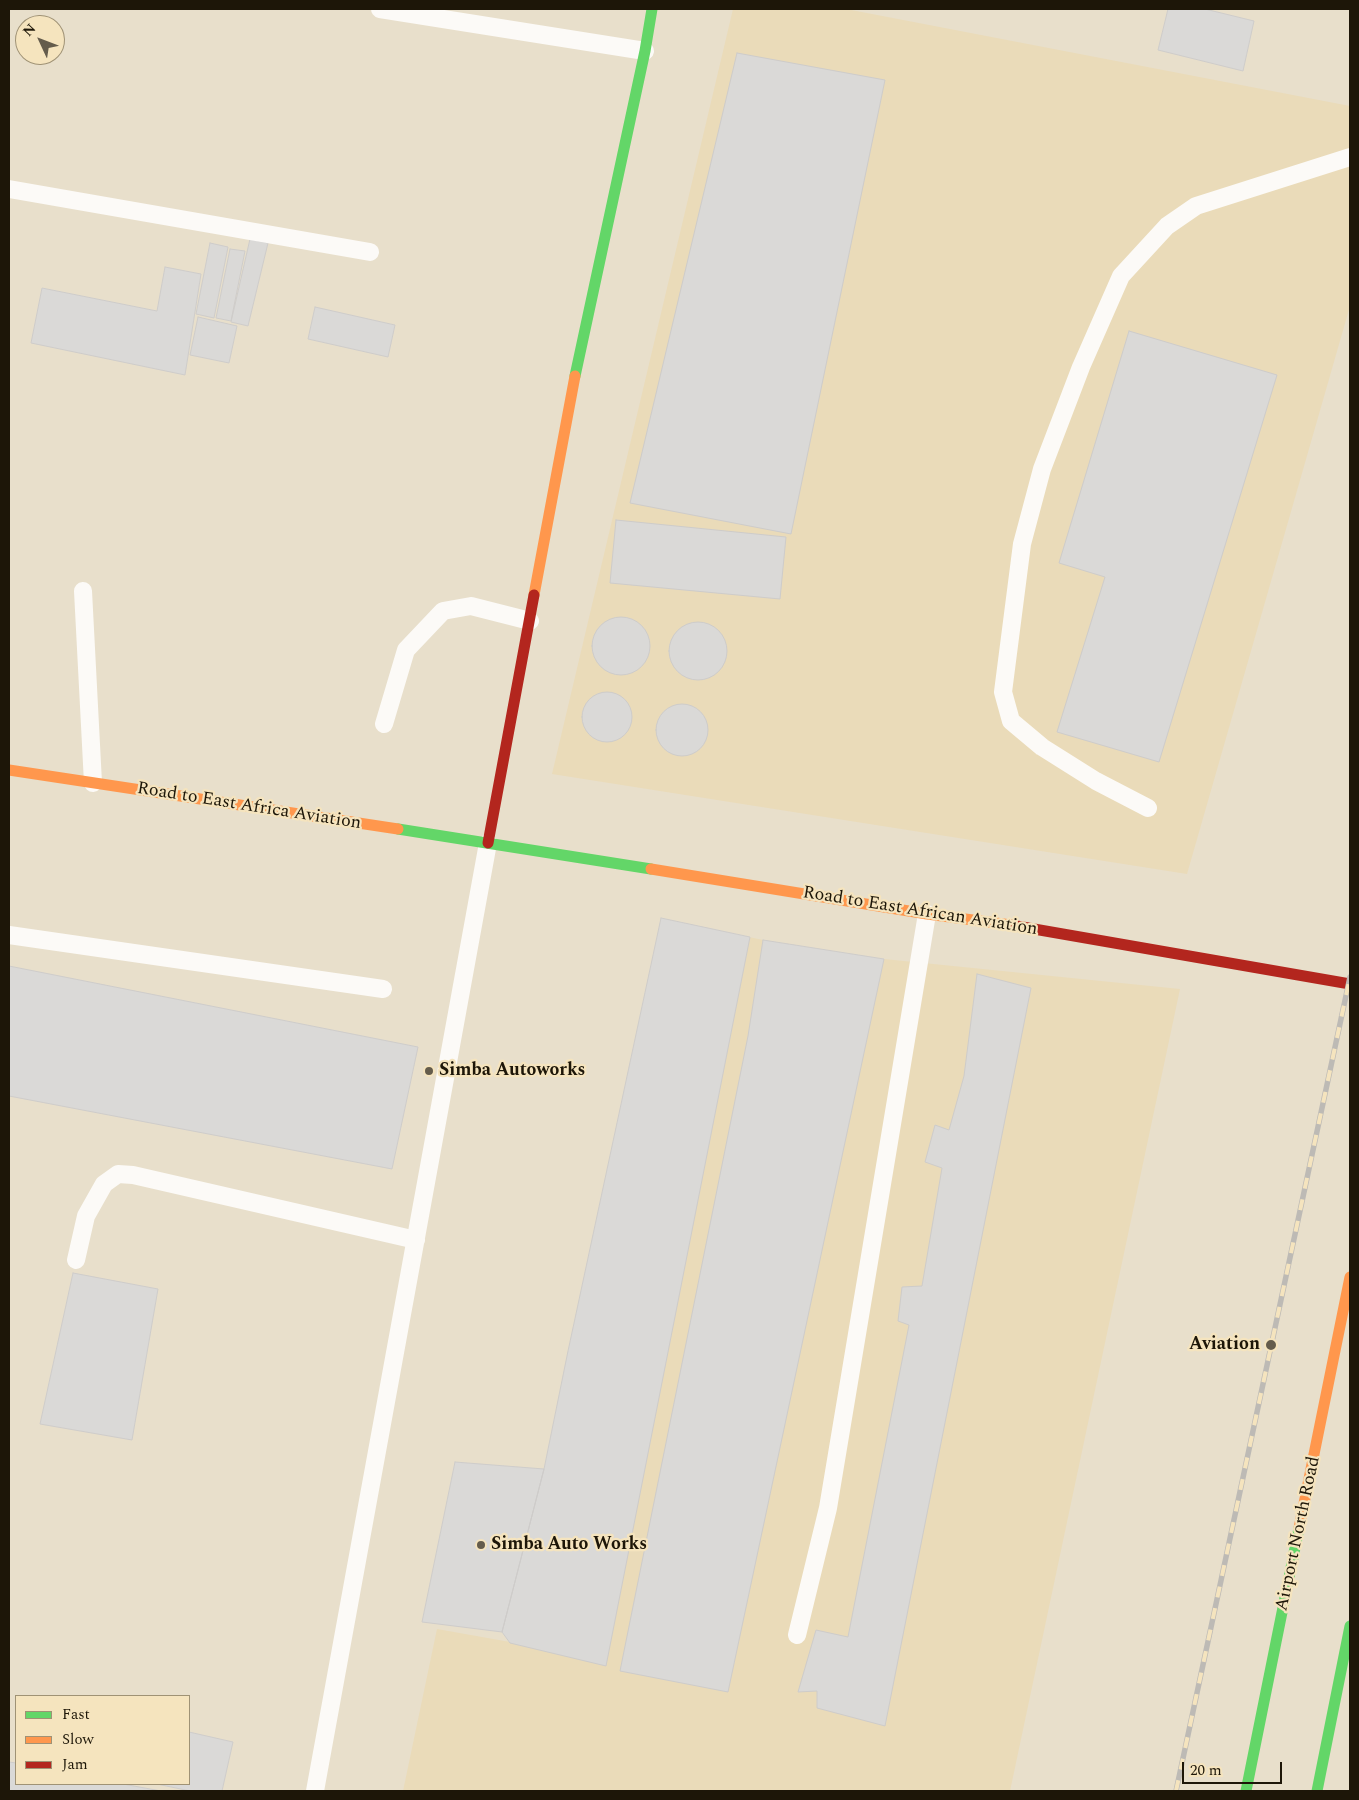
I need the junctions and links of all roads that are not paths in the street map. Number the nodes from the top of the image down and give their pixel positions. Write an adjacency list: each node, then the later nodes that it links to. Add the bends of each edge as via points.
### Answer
1 (380, 9): 3 (lane)
2 (652, 9): 3 (street)
3 (645, 51): 8 (street, via 576,369)
4 (1350, 157): 12 (lane, via 1196,206 1167,226 1120,276 1042,469 1022,544 1003,692 1011,721 1050,752)
5 (9, 189): 6 (lane)
6 (370, 252)
7 (83, 591): 11 (lane)
8 (530, 621): 9 (lane, via 471,606 443,611 406,650); 13 (street)
9 (384, 724)
10 (9, 770): 11 (street, Road to East Africa Aviation)
11 (93, 783): 13 (street, Road to East Africa Aviation)
12 (1148, 808)
13 (488, 843): 14 (street, Road to East African Aviation); 18 (lane)
14 (927, 914): 16 (street, Road to East African Aviation, via 1022,927); 22 (lane, via 828,1508)
15 (9, 935): 17 (lane)
16 (1350, 984)
17 (383, 989)
18 (416, 1240): 19 (lane, via 118,1174 104,1184 86,1216); 23 (lane)
19 (76, 1260)
20 (1350, 1277): 24 (street, Airport North Road)
21 (1350, 1626): 25 (street)
22 (797, 1635)
23 (315, 1791)
24 (1246, 1791)
25 (1317, 1791)

